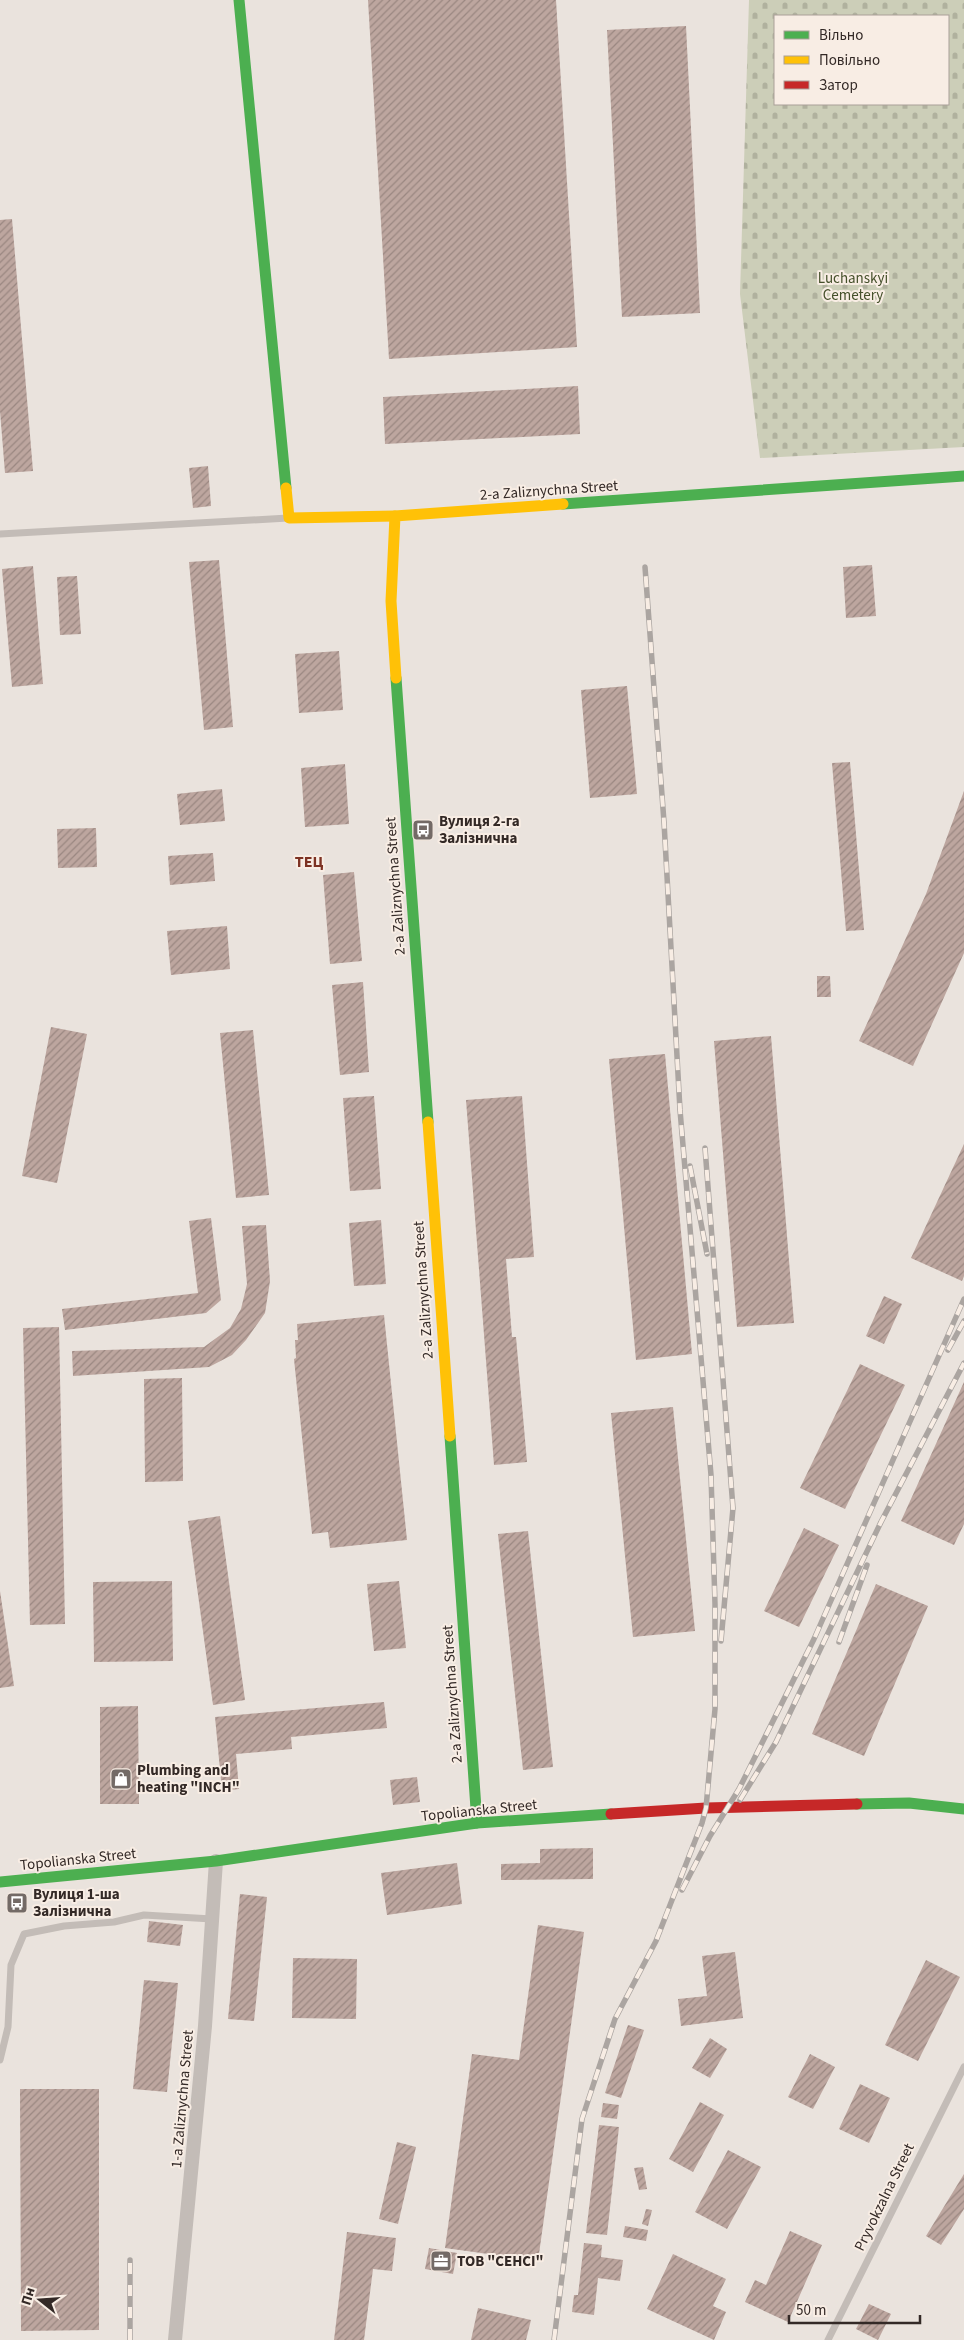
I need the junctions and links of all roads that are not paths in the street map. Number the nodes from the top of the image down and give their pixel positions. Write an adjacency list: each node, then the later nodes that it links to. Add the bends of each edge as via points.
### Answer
1 (239, 0): 4 (street)
2 (964, 476): 3 (street, 2-a Zaliznychna Street)
3 (395, 516): 4 (street); 7 (street, 2-a Zaliznychna Street, via 391,601)
4 (289, 518): 5 (lane)
5 (0, 534)
6 (964, 1809): 7 (street, Topolianska Street, via 908,1803 706,1808)
7 (477, 1823): 8 (street, Topolianska Street)
8 (216, 1861): 9 (street, Topolianska Street); 10 (street, 1-a Zaliznychna Street)
9 (0, 1882)
10 (212, 1919): 11 (lane, via 144,1915 24,1934 11,1965 8,2027); 13 (street, 1-a Zaliznychna Street)
11 (0, 2060)
12 (964, 2067): 14 (lane, Pryvokzalna Street)
13 (175, 2340)
14 (828, 2340)

